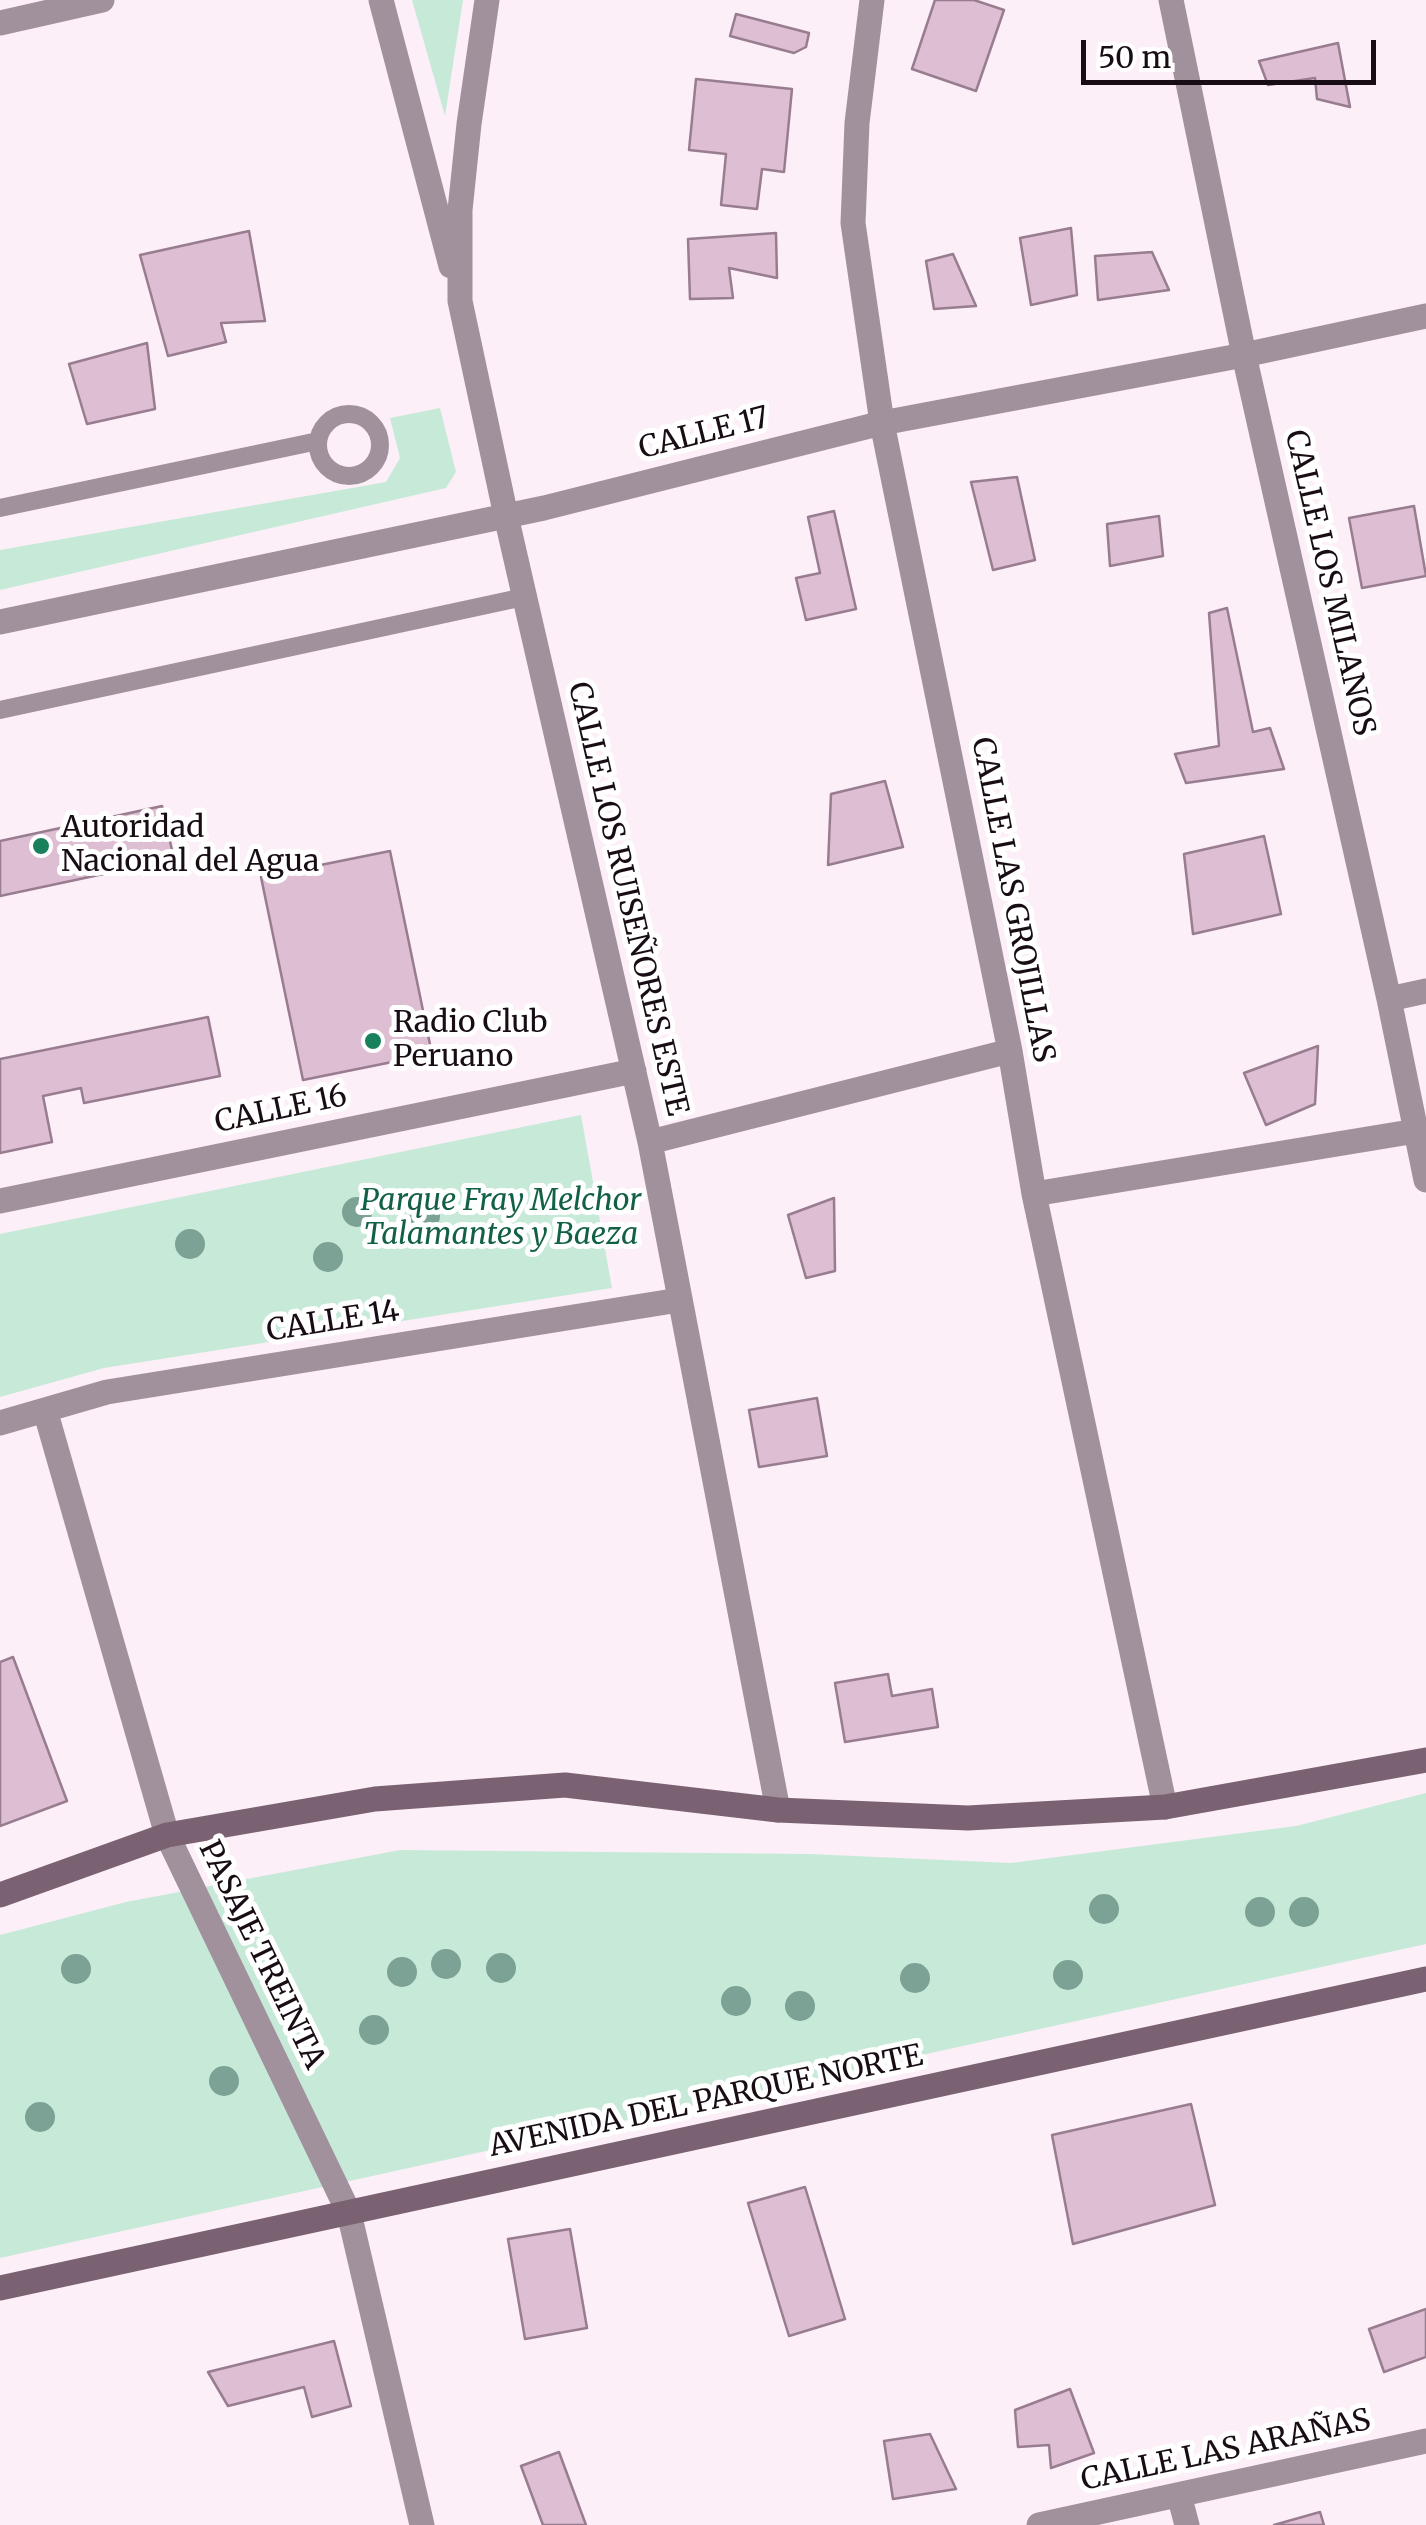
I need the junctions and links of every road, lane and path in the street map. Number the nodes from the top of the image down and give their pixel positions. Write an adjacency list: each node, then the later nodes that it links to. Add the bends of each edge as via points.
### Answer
1 (102, 0): 6 (street)
2 (381, 0): 7 (street)
3 (487, 0): 7 (street, CALLE LOS RUISEÑORES ESTE, via 460,210)
4 (872, 0): 10 (street, CALLE LAS GROJILLAS, via 853,223)
5 (1170, 0): 9 (street, CALLE LOS MILANOS)
6 (0, 23)
7 (460, 301): 13 (street, CALLE LOS RUISEÑORES ESTE)
8 (1426, 316): 9 (street, CALLE 17)
9 (1244, 354): 10 (street, CALLE 17); 18 (street, CALLE LOS MILANOS)
10 (882, 423): 13 (street, CALLE 17); 19 (street, CALLE LAS GROJILLAS)
11 (318, 441): 12 (lane)
12 (0, 508)
13 (506, 516): 14 (street, CALLE LOS RUISEÑORES ESTE); 15 (street, CALLE 17)
14 (524, 596): 16 (lane); 20 (street, CALLE LOS RUISEÑORES ESTE)
15 (0, 622)
16 (0, 710)
17 (1426, 991): 18 (street)
18 (1390, 999): 21 (street, CALLE LOS MILANOS)
19 (1010, 1051): 22 (street); 24 (street, CALLE LAS GROJILLAS)
20 (634, 1071): 22 (street, CALLE LOS RUISEÑORES ESTE); 25 (street, CALLE 16)
21 (1416, 1132): 23 (street, CALLE LOS MILANOS); 24 (street)
22 (650, 1142): 26 (street, CALLE LOS RUISEÑORES ESTE)
23 (1426, 1180)
24 (1034, 1194): 30 (street, CALLE LAS GROJILLAS)
25 (0, 1201)
26 (679, 1300): 27 (street, CALLE 14, via 107,1392); 31 (street, CALLE LOS RUISEÑORES ESTE)
27 (45, 1410): 28 (street, CALLE 14); 32 (street, PASAJE TREINTA)
28 (0, 1423)
29 (1426, 1760): 30 (main road)
30 (1165, 1806): 31 (main road, via 968,1818)
31 (778, 1810): 32 (main road, via 566,1785 374,1800)
32 (167, 1835): 33 (main road); 35 (street, PASAJE TREINTA)
33 (0, 1895)
34 (1426, 1979): 35 (main road, AVENIDA DEL PARQUE NORTE)
35 (349, 2213): 36 (main road, AVENIDA DEL PARQUE NORTE); 39 (street, PASAJE TREINTA)
36 (0, 2288)
37 (1426, 2442): 38 (street, CALLE LAS ARAÑAS)
38 (1180, 2495): 40 (street, CALLE LAS ARAÑAS); 41 (street)
39 (422, 2525)
40 (1039, 2525)
41 (1187, 2525)

